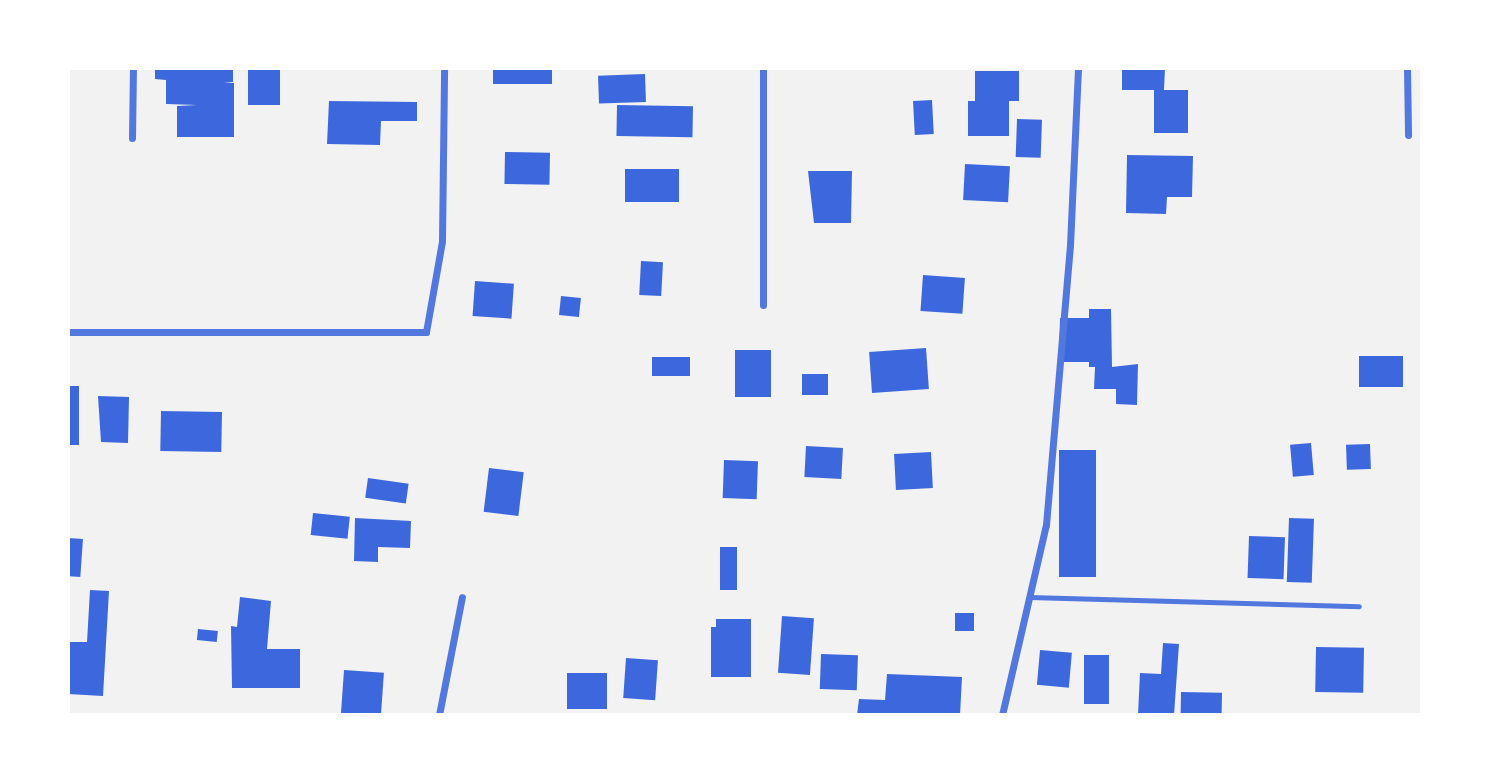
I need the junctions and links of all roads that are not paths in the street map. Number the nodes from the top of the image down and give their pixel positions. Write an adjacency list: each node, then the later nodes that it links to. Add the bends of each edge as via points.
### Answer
1 (133, 68): 7 (street)
2 (444, 68): 9 (street, via 442,241 426,332)
3 (763, 68): 8 (street)
4 (1078, 68): 11 (street, via 1070,245 1046,525)
5 (1407, 68): 6 (street)
6 (1408, 135)
7 (132, 138)
8 (763, 305)
9 (68, 332)
10 (462, 597): 13 (street)
11 (1029, 597): 12 (lane); 14 (street)
12 (1359, 606)
13 (439, 715)
14 (1002, 715)

